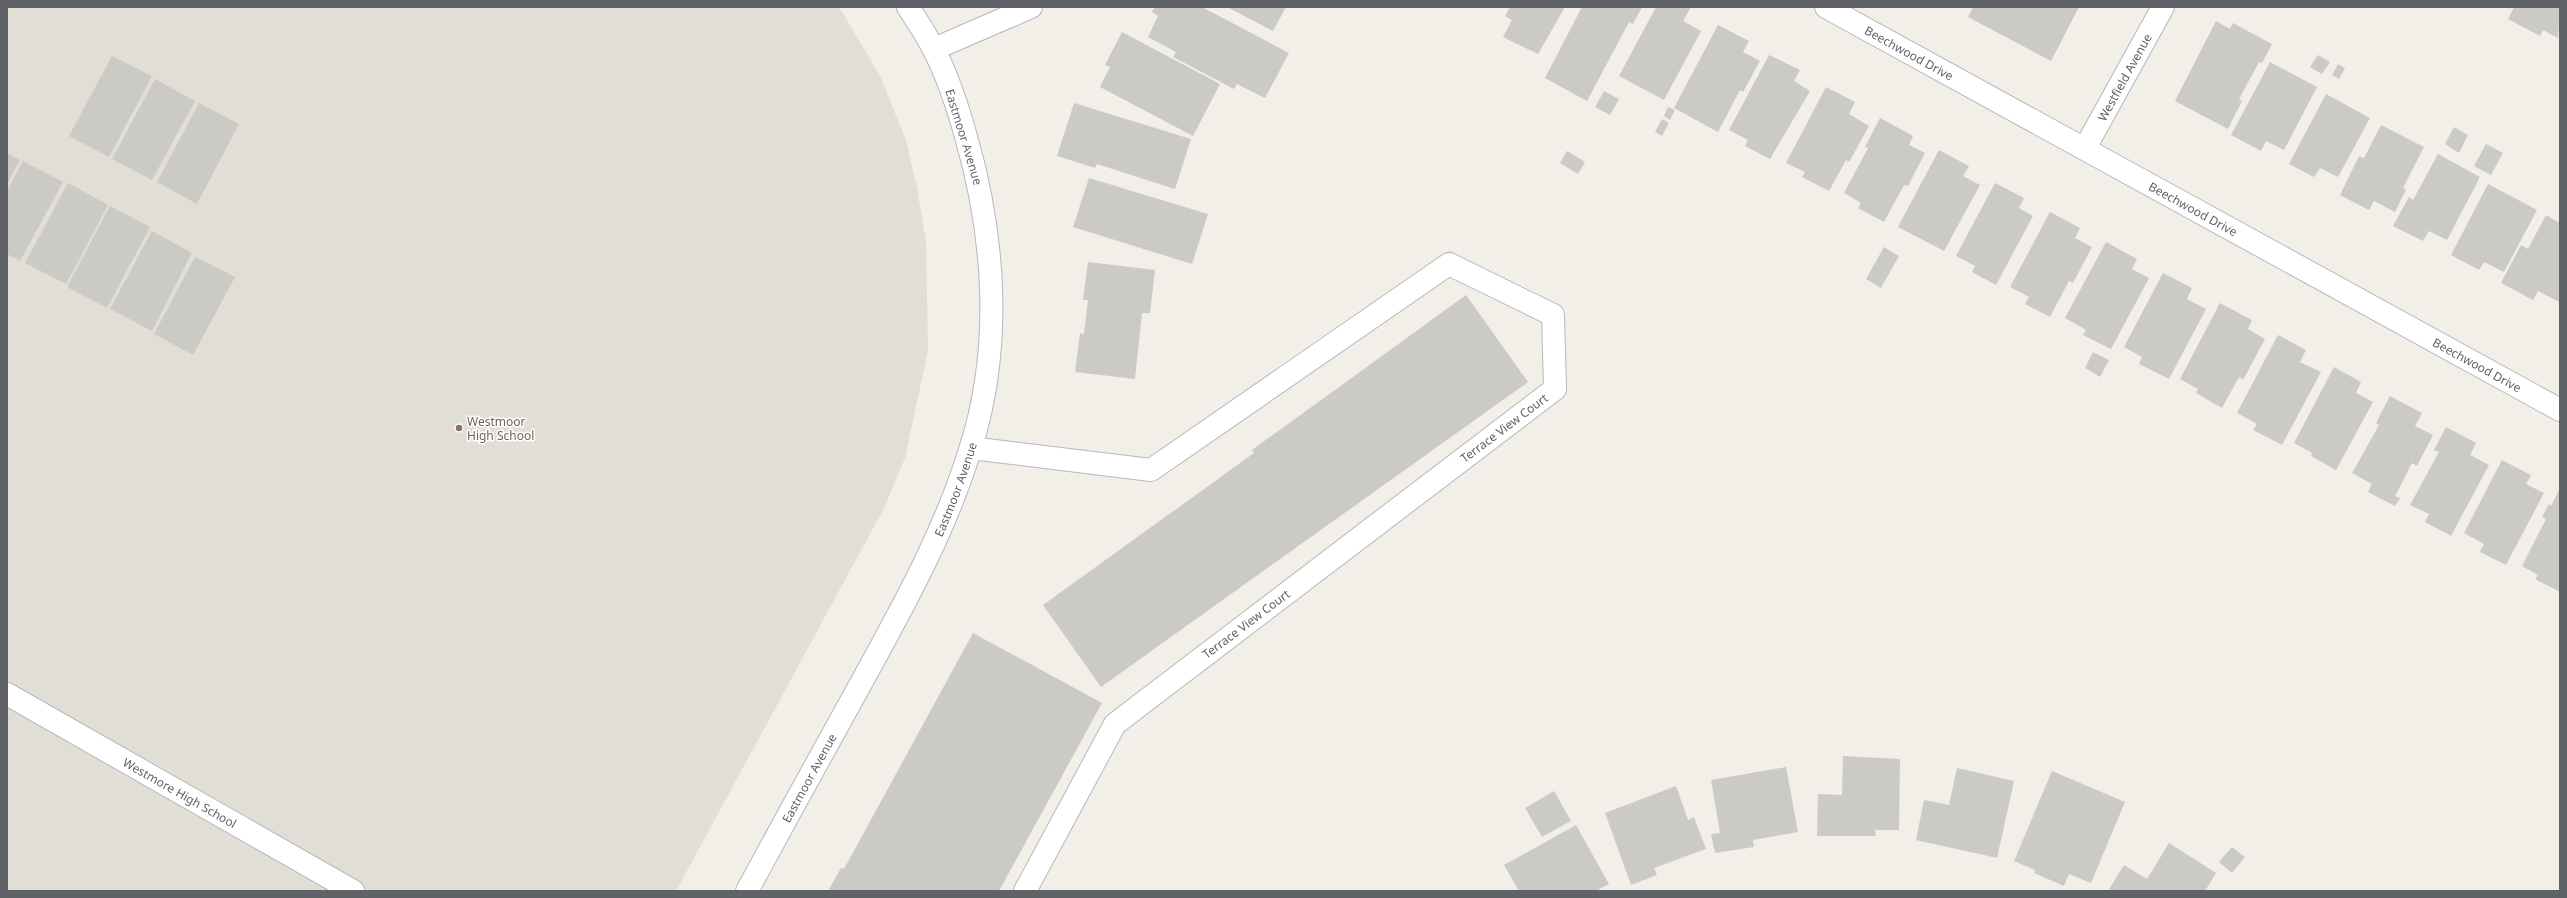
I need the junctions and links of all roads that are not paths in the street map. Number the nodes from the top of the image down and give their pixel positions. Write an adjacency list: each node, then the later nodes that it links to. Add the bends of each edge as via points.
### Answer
1 (908, 7): 5 (street, Eastmoor Avenue)
2 (1031, 7): 5 (street)
3 (1826, 7): 6 (street, Beechwood Drive)
4 (2163, 7): 6 (street, Westfield Avenue)
5 (934, 49): 8 (street, Eastmoor Avenue, via 958,109 976,170 988,238 992,308 987,377)
6 (2085, 148): 7 (street, Beechwood Drive)
7 (2560, 410)
8 (971, 448): 11 (street, Eastmoor Avenue, via 948,514 920,575); 12 (street, Terrace View Court, via 1151,470 1449,264 1553,315 1555,389 1115,724)
9 (7, 694): 10 (street, Westmore High School)
10 (353, 891)
11 (747, 891)
12 (1025, 891)

